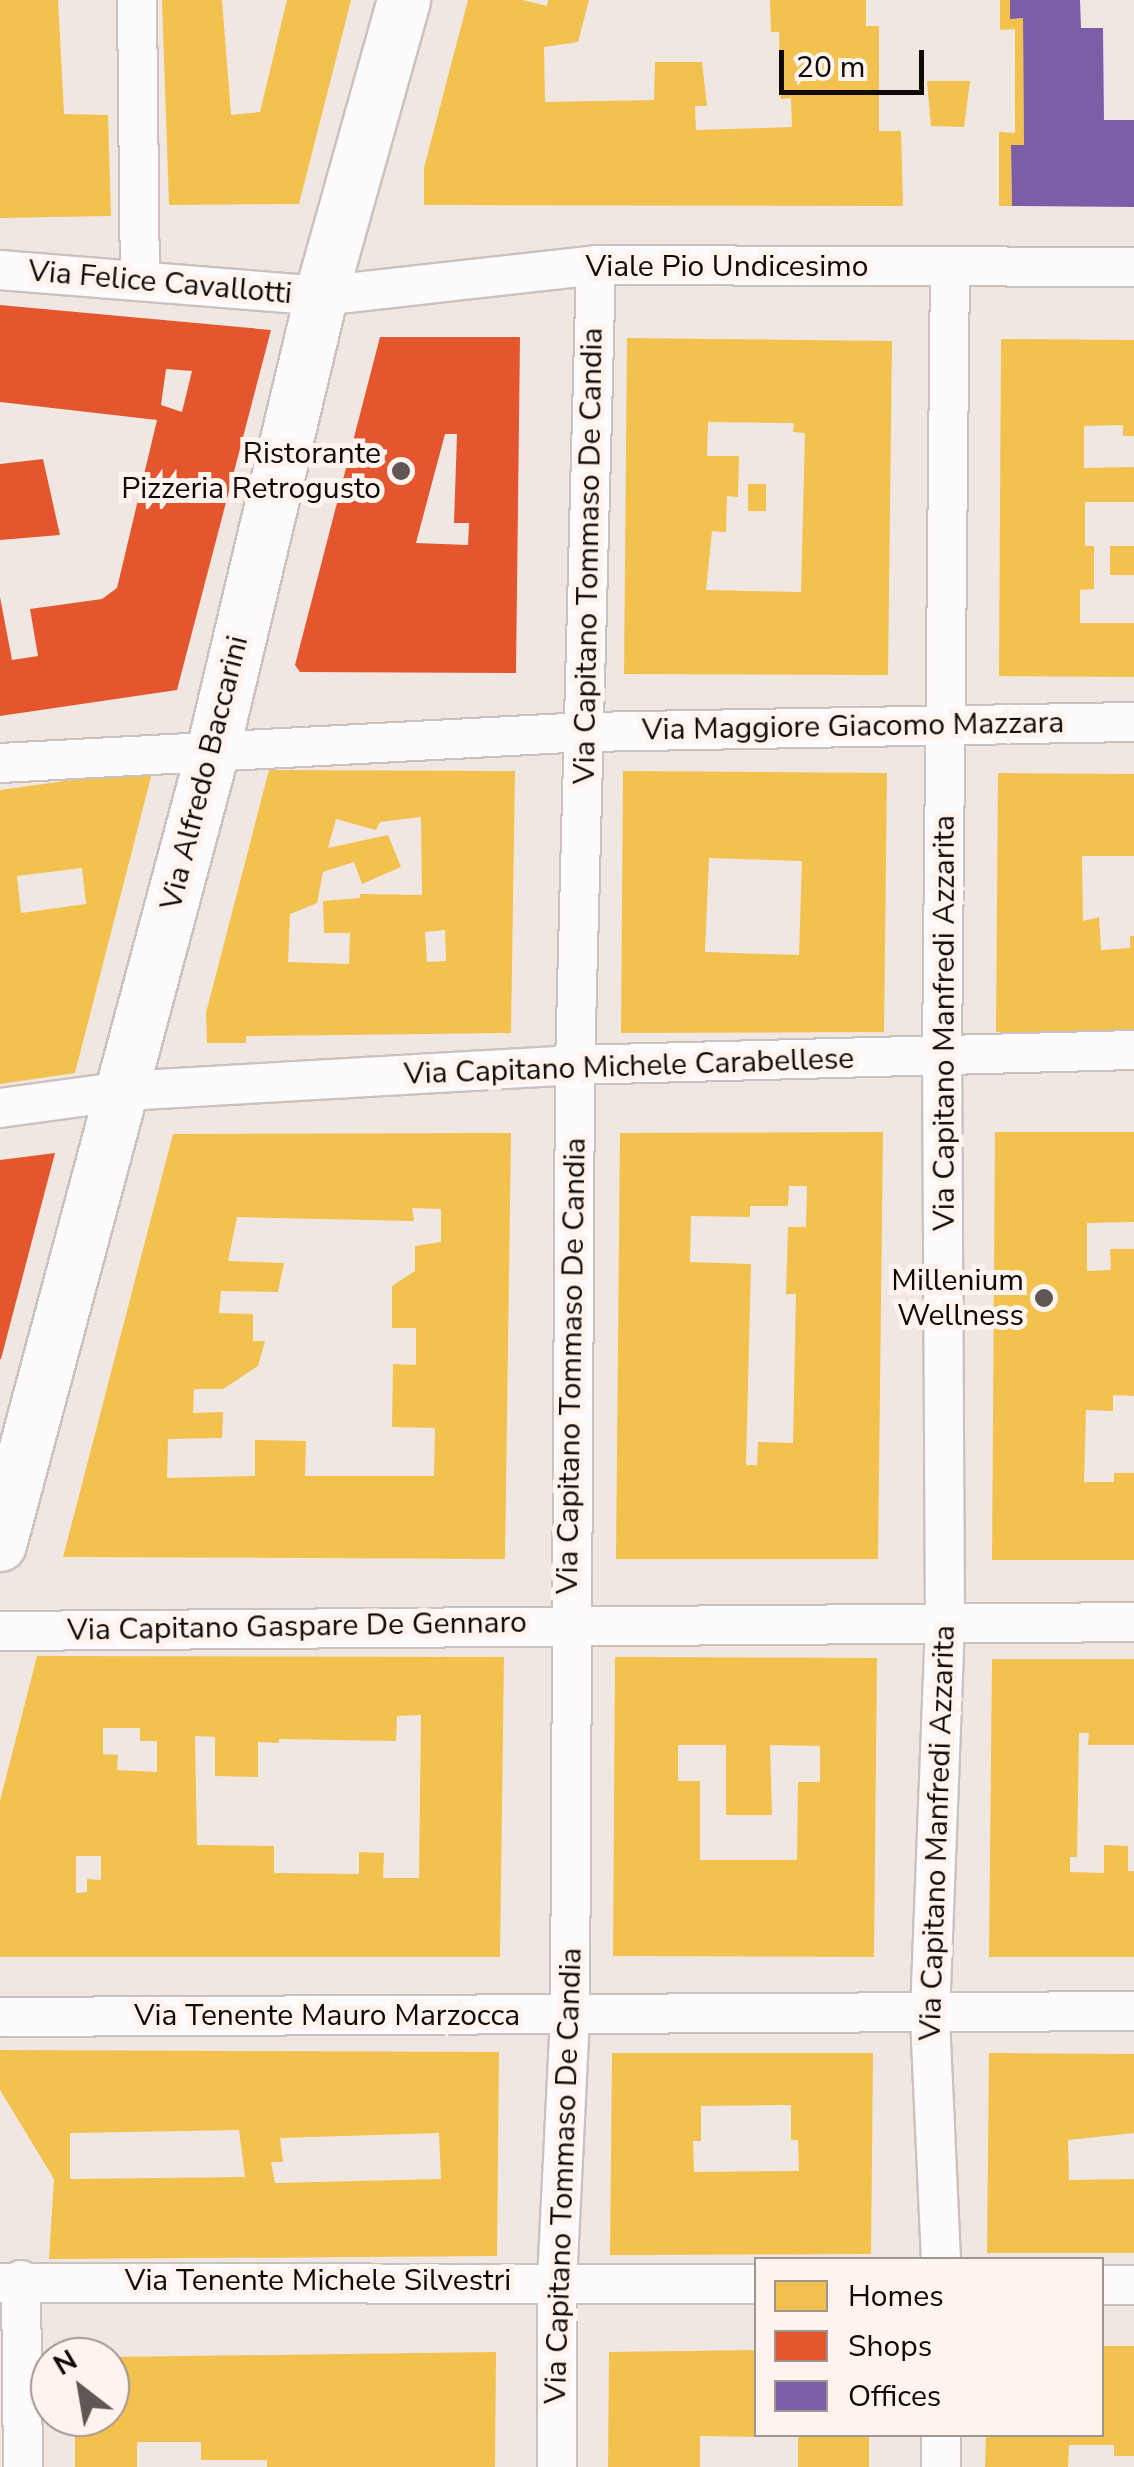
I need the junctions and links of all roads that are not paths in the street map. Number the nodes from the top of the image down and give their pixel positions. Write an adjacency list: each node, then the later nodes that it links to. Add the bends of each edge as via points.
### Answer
1 (137, 0): 7 (street)
2 (404, 0): 8 (street, Via Alfredo Baccarini)
3 (596, 265): 4 (street, Viale Pio Undicesimo); 8 (street, Viale Pio Undicesimo); 11 (street, Via Capitano Tommaso De Candia)
4 (950, 266): 5 (street, Viale Pio Undicesimo); 10 (street, Via Capitano Manfredi Azzarita)
5 (1134, 266)
6 (0, 270): 7 (street, Via Felice Cavallotti)
7 (140, 281): 8 (street, Via Felice Cavallotti)
8 (321, 296): 12 (street, Via Alfredo Baccarini)
9 (1134, 722): 10 (street, Via Maggiore Giacomo Mazzara)
10 (948, 726): 11 (street, Via Maggiore Giacomo Mazzara); 15 (street, Via Capitano Manfredi Azzarita)
11 (586, 732): 12 (street, Via Maggiore Giacomo Mazzara); 16 (street, Via Capitano Tommaso De Candia)
12 (213, 751): 13 (street, Via Maggiore Giacomo Mazzara); 17 (street, Via Alfredo Baccarini)
13 (0, 763)
14 (1134, 1050): 15 (street, Via Capitano Michele Carabellese)
15 (942, 1055): 16 (street, Via Capitano Michele Carabellese); 20 (street, Via Capitano Manfredi Azzarita)
16 (575, 1065): 17 (street, Via Capitano Michele Carabellese); 22 (street, Via Capitano Tommaso De Candia)
17 (124, 1091): 18 (street, Via Capitano Michele Carabellese); 19 (street, Via Alfredo Baccarini)
18 (0, 1108)
19 (0, 1546)
20 (945, 1622): 21 (street, Via Capitano Gaspare De Gennaro); 22 (street, Via Capitano Gaspare De Gennaro); 25 (street, Via Capitano Manfredi Azzarita)
21 (1134, 1622)
22 (570, 1624): 23 (street, Via Capitano Gaspare De Gennaro); 26 (street, Via Capitano Tommaso De Candia)
23 (0, 1631)
24 (1134, 2011): 25 (street, Via Tenente Mauro Marzocca)
25 (930, 2014): 26 (street, Via Tenente Mauro Marzocca); 28 (street, Via Capitano Manfredi Azzarita)
26 (570, 2015): 27 (street, Via Tenente Mauro Marzocca); 30 (street, Via Capitano Tommaso De Candia)
27 (0, 2018)
28 (941, 2257)
29 (11, 2282): 30 (street, Via Tenente Michele Silvestri); 35 (street)
30 (558, 2282): 31 (street, Via Tenente Michele Silvestri); 36 (street, Via Capitano Tommaso De Candia)
31 (754, 2284)
32 (1104, 2285): 33 (street)
33 (1134, 2285)
34 (941, 2437): 37 (street)
35 (23, 2467)
36 (557, 2467)
37 (941, 2467)

